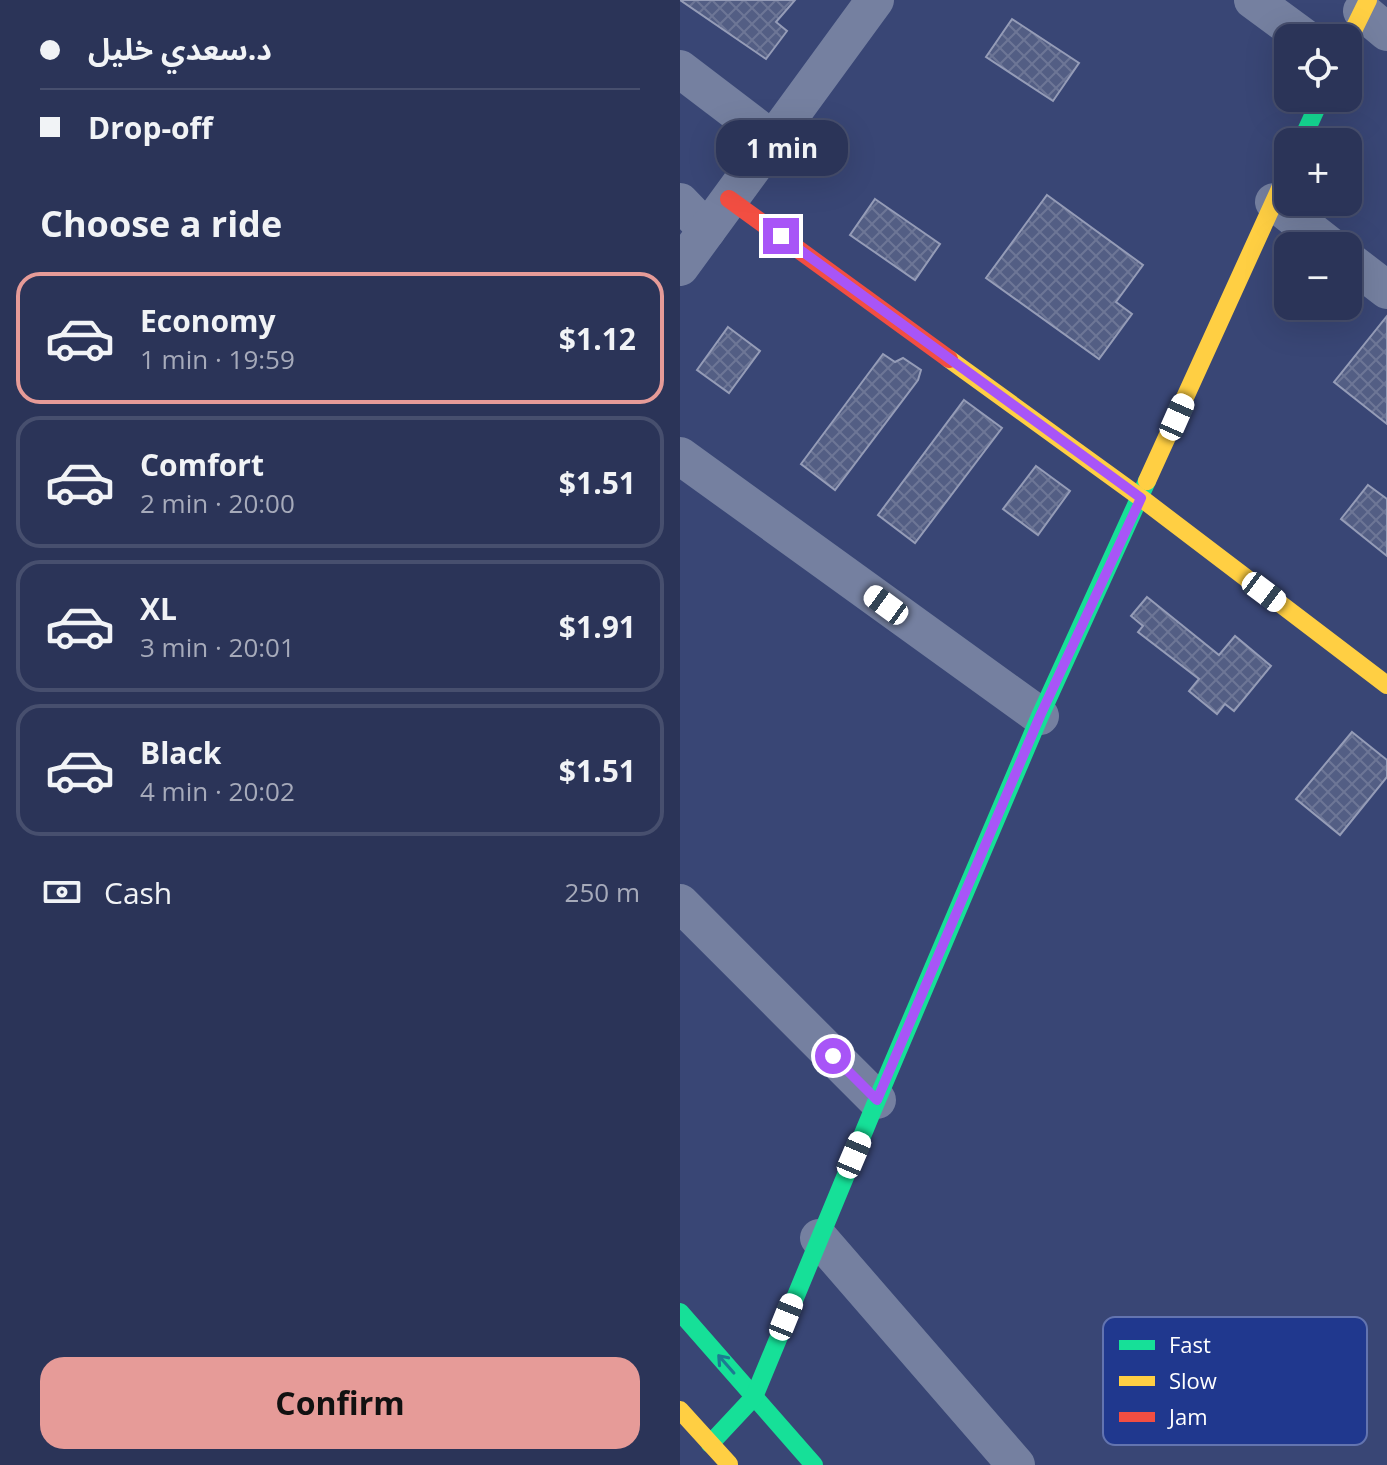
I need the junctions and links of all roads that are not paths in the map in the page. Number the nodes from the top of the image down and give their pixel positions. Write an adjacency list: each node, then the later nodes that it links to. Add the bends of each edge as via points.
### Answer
1 (875, 0): 5 (street)
2 (1253, 0): 3 (street)
3 (1286, 24)
4 (680, 69): 5 (street)
5 (773, 140): 6 (street)
6 (729, 199): 10 (street); 16 (street)
7 (680, 202): 10 (street)
8 (1274, 203): 16 (street)
9 (1305, 216): 11 (street)
10 (707, 230): 12 (street)
11 (1318, 232)
12 (680, 267)
13 (1362, 271): 14 (street)
14 (1387, 290)
15 (680, 456): 18 (street)
16 (1141, 498): 17 (street); 18 (street)
17 (1387, 685)
18 (1040, 716): 20 (street)
19 (680, 903): 20 (street)
20 (877, 1100): 21 (street)
21 (819, 1238): 23 (street); 28 (street)
22 (680, 1312): 23 (street, one-way to 22)
23 (754, 1397): 25 (street); 27 (street)
24 (680, 1410): 25 (street)
25 (710, 1444): 26 (street)
26 (730, 1465)
27 (814, 1465)
28 (1016, 1465)

